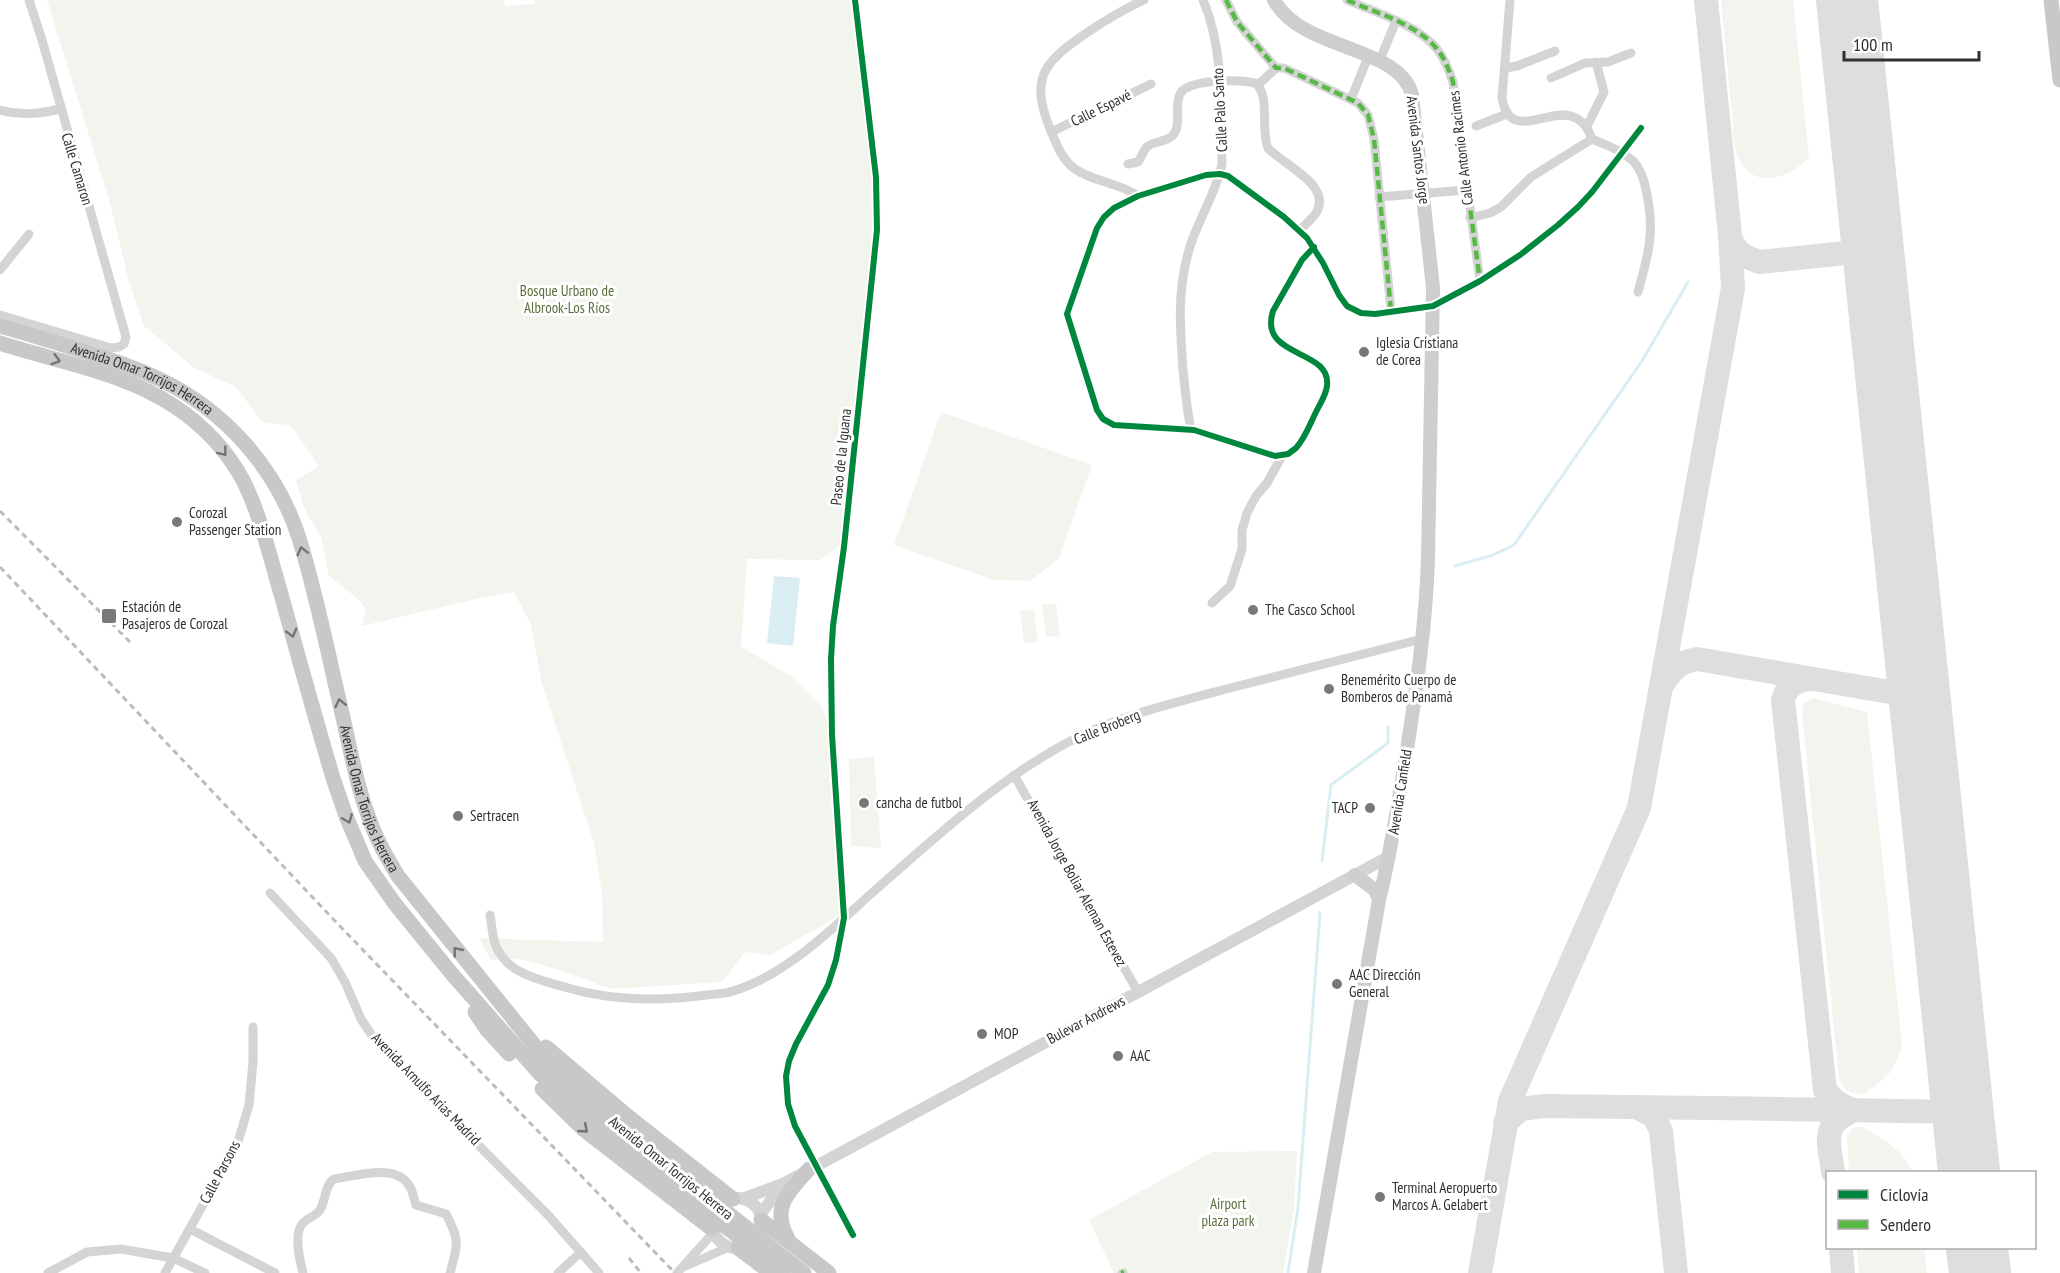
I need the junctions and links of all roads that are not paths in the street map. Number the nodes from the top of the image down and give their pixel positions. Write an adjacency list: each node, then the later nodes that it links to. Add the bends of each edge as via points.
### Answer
1 (29, 0): 23 (street, Calle Camaron)
2 (855, 0): 60 (street, Paseo de la Iguana, via 876,177 877,230 831,659 831,724)
3 (1143, 0): 29 (street, via 1063,49 1050,63 1040,92)
4 (1203, 0): 19 (street, Calle Palo Santo, via 1215,40)
5 (1226, 0): 15 (street, via 1237,22)
6 (1274, 0): 13 (main road, Avenida Santos Jorge, via 1299,27)
7 (1347, 0): 10 (street, Calle Antonio Racimes)
8 (1509, 0): 16 (street)
9 (2051, 0): 18 (main road)
10 (1396, 21): 13 (street); 34 (street, Calle Antonio Racimes, via 1425,36 1445,61 1453,82)
11 (1555, 51): 16 (street)
12 (1631, 53): 14 (street)
13 (1374, 59): 22 (street); 35 (main road, Avenida Santos Jorge, via 1400,73 1410,88)
14 (1596, 62): 17 (street); 27 (street, via 1604,92)
15 (1276, 68): 21 (street); 22 (street, via 1284,68)
16 (1505, 68): 25 (street, via 1502,98)
17 (1551, 78)
18 (2060, 80)
19 (1219, 82): 21 (street); 32 (street, via 1184,89 1178,98 1174,134 1148,146 1138,162); 33 (street, Calle Palo Santo)
20 (1151, 84): 29 (street, Calle Espavé)
21 (1258, 85): 39 (street, via 1263,93 1268,148 1313,185 1319,195 1315,215)
22 (1351, 99): 37 (street, via 1365,109 1371,121)
23 (60, 109): 24 (street, via 36,115); 47 (street, Calle Camaron, via 126,337 124,344 111,348)
24 (0, 110)
25 (1507, 114): 26 (street); 27 (street, via 1528,122 1563,114)
26 (1476, 126)
27 (1587, 126): 30 (street)
28 (1641, 128): 31 (street)
29 (1052, 132): 36 (street, via 1064,158 1075,169)
30 (1592, 139): 31 (street); 38 (street, via 1531,177 1501,207)
31 (1622, 153): 43 (street, via 1592,192 1558,225); 44 (street, via 1635,163 1644,180 1651,214 1652,234)
32 (1128, 164)
33 (1220, 174): 36 (street); 39 (street, via 1235,180); 50 (street, Calle Palo Santo, via 1194,235 1181,292 1180,337)
34 (1466, 190): 35 (street); 38 (street, Calle Antonio Racimes)
35 (1423, 194): 37 (street); 45 (main road, Avenida Santos Jorge)
36 (1138, 196): 50 (street, via 1114,208 1097,228 1068,309 1068,321 1103,419 1118,426)
37 (1379, 197): 46 (street)
38 (1470, 218): 43 (street, Calle Antonio Racimes)
39 (1300, 230): 41 (street)
40 (29, 234): 42 (street)
41 (1314, 247): 46 (street, via 1347,306 1366,314); 51 (street, via 1302,260 1276,306 1271,325 1281,343 1321,367 1327,387 1300,444)
42 (0, 270)
43 (1480, 281): 45 (street)
44 (1638, 292)
45 (1433, 306): 46 (street); 53 (main road, Avenida Canfield, via 1427,596)
46 (1391, 310)
47 (0, 315)
48 (0, 326): 62 (main road, Avenida Omar Torrijos Herrera, one-way to 48, via 398,876 378,841 361,795 299,537 265,469 241,438 188,394 129,366)
49 (0, 343): 67 (main road, Avenida Omar Torrijos Herrera, one-way to 67, via 148,390 202,427 224,452 244,483 262,528 333,778 365,861 452,974 540,1074)
50 (1191, 430): 51 (street)
51 (1282, 456): 52 (street, via 1247,513 1242,549 1230,586)
52 (1212, 603)
53 (1422, 639): 54 (street, Calle Broberg, via 1132,715 1079,737); 55 (main road, Avenida Canfield)
54 (1014, 775): 60 (street, Calle Broberg); 61 (street, Avenida Jorge Boliar Aleman Estevez)
55 (1390, 856): 56 (street, Bulevar Andrews); 58 (main road, Avenida Canfield)
56 (1355, 875): 58 (main road, via 1375,890); 61 (street, Bulevar Andrews)
57 (270, 893): 74 (street, Avenida Arnulfo Arias Madrid, via 331,957 377,1043)
58 (1379, 900): 90 (main road, Avenida Canfield)
59 (490, 915): 60 (street, Calle Broberg, via 497,949 514,969 528,976 620,998 671,999 732,992 762,979)
60 (844, 918): 64 (street, Paseo de la Iguana, via 828,985 796,1044 786,1076 789,1110)
61 (1138, 992): 64 (street, Bulevar Andrews)
62 (494, 997): 65 (main road, via 591,1086); 67 (main road, Avenida Omar Torrijos Herrera, via 552,1067 624,1131)
63 (253, 1027): 70 (street, Calle Parsons, via 249,1105 237,1142)
64 (812, 1167): 66 (street, Bulevar Andrews); 72 (street, Paseo de la Iguana); 75 (main road, via 781,1207)
65 (699, 1171): 67 (main road, via 703,1185 699,1196 687,1202); 68 (main road)
66 (783, 1184): 68 (street, Bulevar Andrews); 69 (street, Bulevar Andrews)
67 (686, 1194): 71 (main road); 75 (main road, Avenida Omar Torrijos Herrera, bridge)
68 (737, 1199): 69 (street, via 752,1204); 71 (street, via 718,1206)
69 (761, 1218): 73 (street, via 756,1239); 75 (main road)
70 (190, 1229): 76 (street, Calle Parsons); 81 (street)
71 (713, 1231): 73 (street, via 720,1243); 77 (street)
72 (853, 1235)
73 (733, 1248): 77 (street); 86 (main road)
74 (581, 1252): 84 (street); 85 (street, Avenida Arnulfo Arias Madrid)
75 (791, 1257): 87 (main road, via 790,1250 781,1255); 88 (main road, Avenida Omar Torrijos Herrera); 89 (main road)
76 (173, 1258): 78 (street, via 121,1249 87,1252); 79 (street, Calle Parsons); 80 (street)
77 (680, 1270)
78 (48, 1273)
79 (165, 1273)
80 (205, 1273)
81 (275, 1273)
82 (303, 1273): 83 (street, via 299,1231 321,1208 330,1182 388,1172 399,1175 409,1185 416,1205 446,1214 457,1234)
83 (450, 1273)
84 (558, 1273)
85 (599, 1273)
86 (771, 1273)
87 (776, 1273)
88 (804, 1273)
89 (829, 1273)
90 (1314, 1273)

